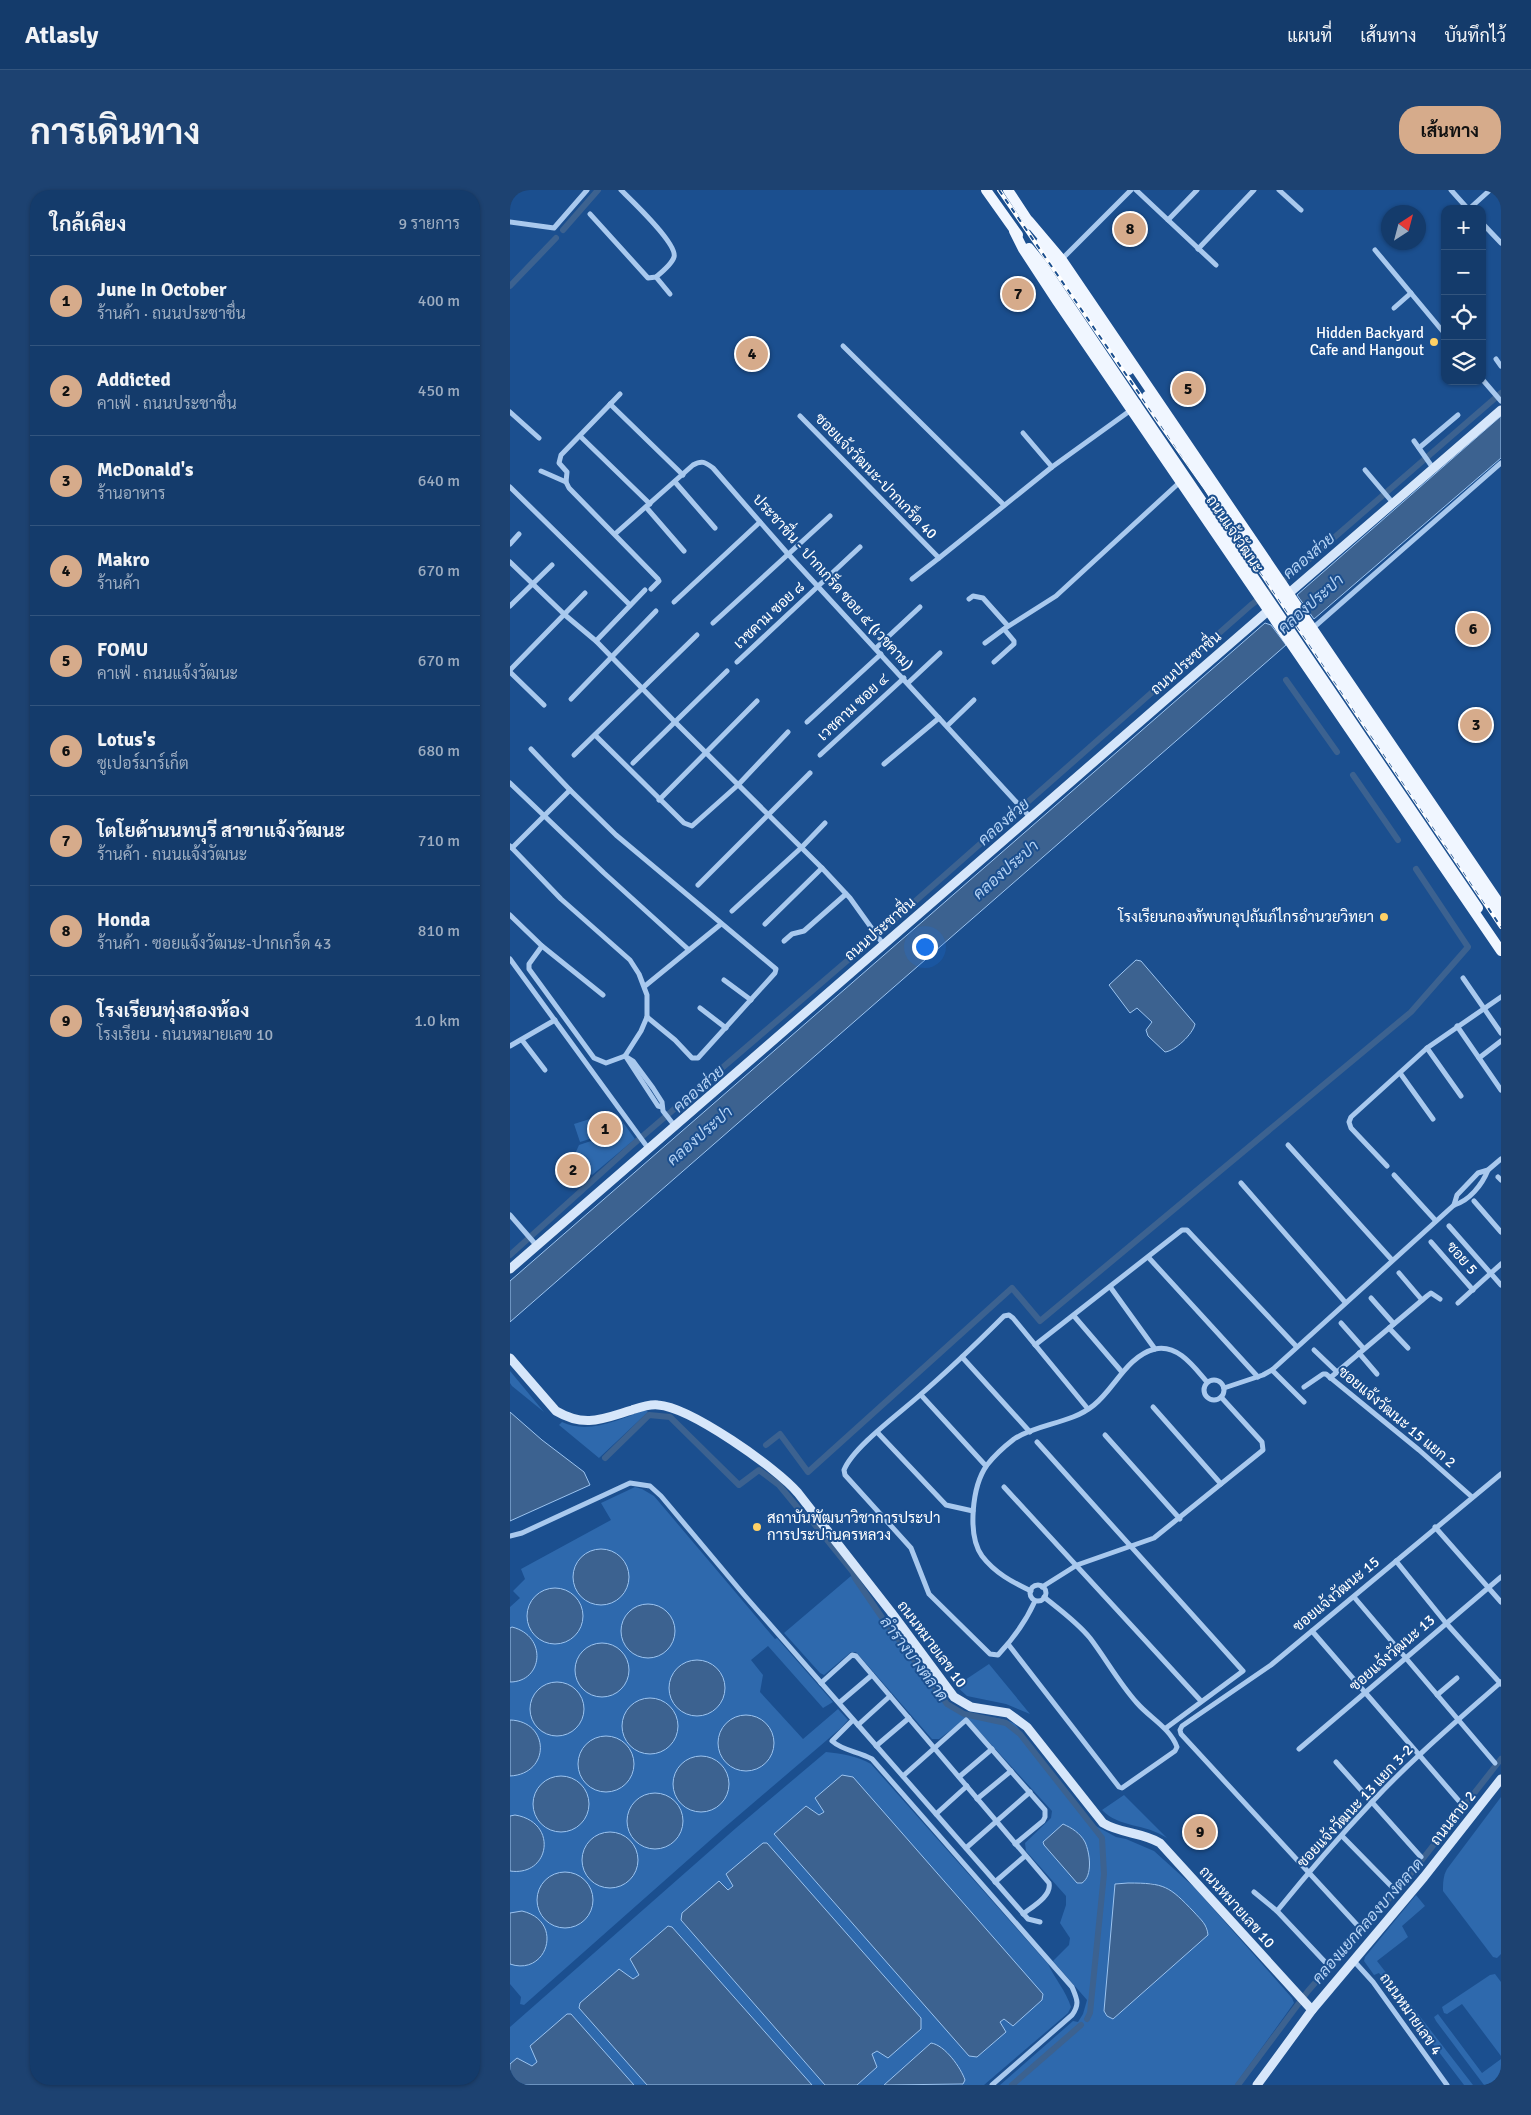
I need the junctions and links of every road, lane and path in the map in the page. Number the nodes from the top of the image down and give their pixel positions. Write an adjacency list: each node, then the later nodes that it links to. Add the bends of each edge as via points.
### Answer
1 (587, 190): 18 (street, via 554,228)
2 (621, 190): 25 (street, via 669,241 674,252 674,258)
3 (986, 190): 37 (main road, ถนนแจ้งวัฒนะ, via 1042,263)
4 (1008, 190): 17 (main road, ถนนแจ้งวัฒนะ)
5 (1131, 190): 23 (street)
6 (1136, 190): 16 (street)
7 (1197, 190): 16 (street)
8 (1254, 190): 21 (street)
9 (1279, 190): 14 (street)
10 (1451, 190): 12 (street)
11 (1490, 190): 13 (street)
12 (1465, 205)
13 (1473, 205)
14 (1301, 210)
15 (590, 214): 25 (street, via 648,278)
16 (1168, 220): 21 (street)
17 (1029, 221): 23 (main road, ถนนแจ้งวัฒนะ); 146 (main road, ถนนแจ้งวัฒนะ, bridge, via 1050,257)
18 (510, 222)
19 (1486, 227): 20 (street)
20 (1501, 243)
21 (1198, 249): 24 (street)
22 (1375, 250): 26 (street)
23 (1062, 260): 46 (main road, ถนนแจ้งวัฒนะ)
24 (1216, 265)
25 (656, 277): 27 (street)
26 (1411, 293): 28 (street); 29 (street)
27 (670, 294)
28 (1394, 308)
29 (1441, 329)
30 (843, 346): 61 (street)
31 (1496, 359): 32 (street)
32 (1501, 366)
33 (1486, 384): 35 (street)
34 (620, 394): 36 (street)
35 (1501, 401)
36 (610, 404): 43 (street); 55 (street)
37 (1134, 407): 48 (main road, ถนนแจ้งวัฒนะ); 51 (street, ซอยแจ้งวัฒนะ-ปากเกร็ด 40); 150 (main road, ถนนแจ้งวัฒนะ, bridge)
38 (1501, 410): 50 (street)
39 (510, 412): 44 (street)
40 (1458, 415): 47 (street)
41 (800, 416): 74 (street, ซอยแจ้งวัฒนะ-ปากเกร็ด 40)
42 (1023, 433): 51 (street)
43 (580, 436): 56 (street, via 559,459 567,472); 62 (street)
44 (539, 438)
45 (1414, 441): 47 (street)
46 (1190, 448): 48 (main road, via 1191,456 1181,466); 52 (main road, ถนนแจ้งวัฒนะ)
47 (1418, 448): 50 (street)
48 (1167, 462): 58 (main road, ถนนแจ้งวัฒนะ)
49 (1501, 463): 94 (street)
50 (1431, 466): 60 (street)
51 (1052, 468): 61 (street, ซอยแจ้งวัฒนะ-ปากเกร็ด 40)
52 (1205, 470): 58 (main road, via 1190,465 1184,469); 65 (main road, ถนนแจ้งวัฒนะ)
53 (1365, 470): 60 (street)
54 (540, 471): 56 (street)
55 (682, 476): 57 (street, ประชาชื่น - ปากเกร็ด ซอย ๕ (เวชคาม)); 64 (street, ประชาชื่น - ปากเกร็ด ซอย ๕ (เวชคาม), via 699,462 705,462)
56 (566, 482): 68 (street, via 568,488)
57 (675, 482): 62 (street, ประชาชื่น - ปากเกร็ด ซอย ๕ (เวชคาม)); 66 (street)
58 (1182, 483): 69 (main road, ถนนแจ้งวัฒนะ); 93 (street, via 1056,596)
59 (510, 487): 87 (street)
60 (1391, 501): 80 (street)
61 (1004, 505): 74 (street, ซอยแจ้งวัฒนะ-ปากเกร็ด 40)
62 (648, 506): 68 (street, ประชาชื่น - ปากเกร็ด ซอย ๕ (เวชคาม)); 72 (street)
63 (830, 516): 73 (street)
64 (760, 522): 73 (street, ประชาชื่น - ปากเกร็ด ซอย ๕ (เวชคาม)); 85 (street)
65 (1240, 522): 69 (main road); 80 (main road, ถนนแจ้งวัฒนะ)
66 (714, 528)
67 (519, 534): 70 (street)
68 (615, 534): 81 (street, via 658,579)
69 (1219, 537): 86 (main road, ถนนแจ้งวัฒนะ)
70 (510, 544)
71 (860, 546): 79 (street, เวชคาม ซอย ๘)
72 (684, 551)
73 (788, 554): 79 (street, ประชาชื่น - ปากเกร็ด ซอย ๕ (เวชคาม)); 92 (street)
74 (940, 558): 77 (street)
75 (510, 562): 78 (street)
76 (552, 565): 78 (street)
77 (912, 580)
78 (532, 583): 88 (street); 91 (street)
79 (818, 586): 98 (street, ประชาชื่น - ปากเกร็ด ซอย ๕ (เวชคาม)); 102 (street, เวชคาม ซอย ๘)
80 (1282, 586): 94 (main road, ถนนแจ้งวัฒนะ)
81 (651, 589)
82 (644, 590): 87 (street)
83 (585, 593): 91 (street)
84 (969, 600): 93 (street, via 973,596 983,598)
85 (674, 602)
86 (1263, 602): 114 (main road, ถนนแจ้งวัฒนะ); 135 (street, ถนนประชาชื่น)
87 (630, 604): 96 (street)
88 (510, 606)
89 (920, 607): 98 (street)
90 (656, 611): 101 (street)
91 (565, 615): 96 (street); 105 (street)
92 (713, 623)
93 (1006, 627): 97 (street); 103 (street, via 1014,644)
94 (1312, 628): 109 (main road, ถนนแจ้งวัฒนะ)
95 (697, 635): 108 (street)
96 (596, 641): 101 (street)
97 (984, 643)
98 (876, 648): 100 (street, ประชาชื่น - ปากเกร็ด ซอย ๕ (เวชคาม))
99 (940, 653): 107 (street)
100 (881, 654): 106 (street, ประชาชื่น - ปากเกร็ด ซอย ๕ (เวชคาม)); 117 (street)
101 (612, 657): 108 (street); 110 (street)
102 (737, 662)
103 (994, 662)
104 (728, 670): 116 (street)
105 (510, 671): 113 (street)
106 (904, 678): 107 (street, ประชาชื่น - ปากเกร็ด ซอย ๕ (เวชคาม)); 124 (street, เวชคาม ซอย ๔)
107 (908, 683): 115 (street, ประชาชื่น - ปากเกร็ด ซอย ๕ (เวชคาม))
108 (643, 689): 116 (street); 120 (street)
109 (1357, 692): 114 (main road, via 1359,700 1349,710 1343,711); 128 (main road, ถนนแจ้งวัฒนะ)
110 (571, 699)
111 (974, 700): 118 (street)
112 (757, 701): 122 (street)
113 (544, 705)
114 (1334, 705): 132 (main road, ถนนแจ้งวัฒนะ)
115 (939, 718): 118 (street, ประชาชื่น - ปากเกร็ด ซอย ๕ (เวชคาม)); 126 (street)
116 (674, 721): 122 (street); 125 (street)
117 (808, 722)
118 (947, 726): 135 (street, ประชาชื่น - ปากเกร็ด ซอย ๕ (เวชคาม))
119 (788, 732): 130 (street)
120 (595, 735): 123 (street); 133 (street)
121 (531, 749): 131 (street)
122 (705, 753): 130 (street); 133 (street)
123 (574, 755)
124 (820, 755)
125 (633, 763)
126 (884, 764)
127 (810, 774): 134 (street)
128 (1418, 782): 132 (main road, via 1407,773 1395,775 1390,782); 143 (main road, ถนนแจ้งวัฒนะ)
129 (510, 783): 136 (street)
130 (738, 785): 133 (street, via 692,826 684,823); 134 (street)
131 (570, 790): 136 (street); 147 (street, via 616,835)
132 (1393, 794): 154 (main road, ถนนแจ้งวัฒนะ)
133 (659, 800)
134 (769, 815): 139 (street); 141 (street)
135 (1028, 815): 151 (street, ถนนประชาชื่น)
136 (544, 816): 138 (street); 153 (street)
137 (825, 823): 139 (street)
138 (511, 847): 158 (street, via 561,899 630,960)
139 (802, 847): 140 (street); 144 (street)
140 (822, 868): 142 (street); 148 (street)
141 (698, 885)
142 (846, 894): 149 (street, via 804,931 792,934); 151 (street)
143 (1501, 906)
144 (732, 911)
145 (510, 915): 152 (street)
146 (1501, 918)
147 (721, 924): 153 (street); 161 (street, via 776,970)
148 (765, 924)
149 (784, 941)
150 (1501, 941)
151 (882, 943): 180 (street, ถนนประชาชื่น)
152 (542, 946): 159 (street); 173 (street, via 529,969 575,1034 600,1062)
153 (690, 950): 158 (street)
154 (1501, 951)
155 (510, 958): 165 (street)
156 (1464, 978): 163 (street)
157 (724, 980): 161 (street)
158 (645, 986): 164 (street)
159 (603, 995)
160 (1501, 997): 163 (street)
161 (751, 1000): 167 (street)
162 (700, 1008): 167 (street)
163 (1484, 1008): 166 (street); 168 (street)
164 (647, 1017): 167 (street, via 695,1059); 173 (street, via 642,1031)
165 (555, 1020): 169 (street); 181 (street)
166 (1457, 1026): 172 (street); 174 (street)
167 (726, 1028)
168 (1501, 1033)
169 (522, 1040): 171 (street); 175 (street)
170 (1501, 1041): 174 (street)
171 (510, 1046)
172 (1427, 1048): 176 (street); 178 (street)
173 (625, 1056): 180 (street)
174 (1479, 1058): 177 (street)
175 (545, 1070)
176 (1400, 1073): 179 (street); 184 (street, via 1351,1117 1350,1122 1351,1128)
177 (1501, 1090)
178 (1461, 1096)
179 (1433, 1119)
180 (672, 1122): 181 (street, ถนนประชาชื่น)
181 (646, 1146): 195 (street, ถนนประชาชื่น)
182 (1288, 1146): 197 (street)
183 (1501, 1159): 185 (street)
184 (1387, 1166)
185 (1488, 1170): 189 (street, via 1484,1180 1463,1202); 189 (street, via 1478,1173 1457,1196)
186 (1394, 1175): 191 (street)
187 (1241, 1183): 208 (street)
188 (1474, 1202): 193 (street)
189 (1454, 1205): 191 (street)
190 (510, 1214): 195 (street)
191 (1436, 1221): 197 (street)
192 (1449, 1226): 201 (street)
193 (1501, 1232)
194 (1431, 1242): 204 (street, ซอย 5)
195 (536, 1244): 199 (street, ถนนประชาชื่น)
196 (1149, 1258): 203 (street); 215 (street, via 1182,1230 1187,1230); 227 (street)
197 (1392, 1260): 208 (street)
198 (1501, 1264): 201 (street)
199 (510, 1269)
200 (1399, 1273): 207 (street)
201 (1490, 1274): 202 (street); 204 (street)
202 (1501, 1286)
203 (1111, 1288): 210 (street); 217 (street)
204 (1473, 1290): 209 (street)
205 (1371, 1298): 212 (street)
206 (1440, 1299): 207 (street, via 1431,1294)
207 (1422, 1300): 212 (street)
208 (1345, 1302): 215 (street)
209 (1458, 1303)
210 (1074, 1316): 214 (street); 224 (street)
211 (1341, 1323): 218 (street)
212 (1394, 1324): 213 (street)
213 (1389, 1328): 216 (street); 218 (street)
214 (1035, 1345): 221 (street, via 1009,1315 1004,1316); 236 (street)
215 (1296, 1346): 223 (street)
216 (1408, 1348)
217 (1155, 1349): 224 (street); 229 (street, via 1183,1356)
218 (1364, 1349): 220 (street)
219 (1314, 1350): 225 (street)
220 (1359, 1353): 225 (street); 226 (street)
221 (962, 1357): 232 (street); 238 (street)
222 (510, 1358): 312 (street, ถนนหมายเลข 10, via 556,1411 576,1420 594,1421 648,1405 681,1410 784,1477 954,1697 971,1706 1008,1713 1018,1719 1103,1823 1117,1830 1150,1836 1160,1843)
223 (1272, 1370): 227 (street); 234 (street)
224 (1122, 1372): 236 (street)
225 (1337, 1372): 228 (street)
226 (1377, 1374)
227 (1258, 1377): 231 (street)
228 (1330, 1378): 230 (street, ซอยแจ้งวัฒนะ 15 แยก 2, via 1322,1374); 245 (street, ซอยแจ้งวัฒนะ 15 แยก 2)
229 (1207, 1382): 231 (street, via 1219,1381); 233 (street, via 1206,1397 1216,1400)
230 (1304, 1387)
231 (1224, 1388): 233 (street)
232 (921, 1395): 237 (street); 241 (street)
233 (1221, 1397): 243 (street, via 1264,1446)
234 (1304, 1402)
235 (1153, 1407): 243 (street)
236 (1088, 1409): 238 (street)
237 (877, 1432): 246 (street, via 946,1505); 263 (street, via 847,1462 845,1475 911,1548 929,1594 944,1610 990,1654 998,1655)
238 (1030, 1432): 241 (street, via 1009,1443)
239 (1105, 1435): 247 (street)
240 (1037, 1442): 250 (street)
241 (986, 1466): 246 (street)
242 (1501, 1474): 245 (street, ซอยแจ้งวัฒนะ 15)
243 (1221, 1484): 247 (street)
244 (1004, 1487): 252 (street)
245 (1472, 1497): 248 (street, ซอยแจ้งวัฒนะ 15)
246 (973, 1511): 256 (street, via 975,1542 981,1555 1002,1576)
247 (1180, 1519): 250 (street, via 1154,1538)
248 (1435, 1527): 251 (street, ซอยแจ้งวัฒนะ 15); 254 (street)
249 (510, 1536): 267 (street, via 630,1483 650,1486)
250 (1132, 1546): 252 (street); 272 (street, via 1243,1671)
251 (1396, 1561): 257 (street, ซอยแจ้งวัฒนะ 15); 261 (street)
252 (1077, 1565): 255 (street); 272 (street)
253 (1501, 1577): 254 (street, ซอยแจ้งวัฒนะ 13)
254 (1488, 1587): 260 (street); 261 (street, ซอยแจ้งวัฒนะ 13)
255 (1042, 1588): 256 (street, via 1036,1586); 258 (street)
256 (1030, 1591): 259 (street)
257 (1354, 1596): 262 (street, ซอยแจ้งวัฒนะ 15); 264 (street)
258 (1044, 1597): 259 (street); 278 (street, via 1090,1638 1129,1694)
259 (1035, 1601): 263 (street)
260 (1501, 1602)
261 (1446, 1623): 264 (street, ซอยแจ้งวัฒนะ 13); 268 (street)
262 (1312, 1631): 269 (street); 302 (street, ซอยแจ้งวัฒนะ 15, via 1272,1665 1180,1730)
263 (1008, 1644): 278 (street, via 1119,1787 1175,1751 1176,1744)
264 (1406, 1657): 269 (street, ซอยแจ้งวัฒนะ 13); 270 (street)
265 (872, 1675): 267 (street, via 854,1655); 271 (street); 273 (street)
266 (1457, 1678): 270 (street)
267 (821, 1682): 273 (street)
268 (1501, 1684): 276 (street, ซอยแจ้งวัฒนะ 13 แยก 3-2)
269 (1366, 1692): 282 (street, ซอยแจ้งวัฒนะ 13); 283 (street)
270 (1437, 1695): 276 (street)
271 (890, 1696): 274 (street); 277 (street)
272 (1201, 1700): 278 (street)
273 (839, 1703): 275 (street)
274 (909, 1718): 279 (street); 280 (street)
275 (853, 1720): 277 (street); 313 (street, via 832,1741 840,1748 872,1759 1072,1987 1078,2001 1072,2015)
276 (1459, 1720): 283 (street, ซอยแจ้งวัฒนะ 13 แยก 3-2); 285 (street)
277 (858, 1725): 279 (street)
278 (1166, 1728)
279 (876, 1746): 287 (street)
280 (934, 1748): 281 (street, via 966,1720); 287 (street); 288 (street)
281 (992, 1749): 286 (street); 288 (street)
282 (1299, 1749)
283 (1419, 1755): 293 (street, ซอยแจ้งวัฒนะ 13 แยก 3-2); 294 (street)
284 (1336, 1762): 293 (street)
285 (1496, 1763)
286 (1011, 1771): 291 (street); 292 (street)
287 (903, 1776): 295 (street)
288 (959, 1777): 290 (street)
289 (1501, 1779): 310 (street, ถนนสาย 2)
290 (967, 1786): 292 (street); 295 (street)
291 (1030, 1792): 296 (street); 298 (street, via 1044,1809 1045,1817)
292 (977, 1799): 296 (street)
293 (1372, 1801): 297 (street, ซอยแจ้งวัฒนะ 13 แยก 3-2); 301 (street)
294 (1459, 1801)
295 (936, 1814): 299 (street)
296 (996, 1821): 298 (street); 299 (street)
297 (1342, 1836): 302 (street, ซอยแจ้งวัฒนะ 13 แยก 3-2); 304 (street)
298 (1016, 1844): 300 (street)
299 (966, 1848): 303 (street)
300 (1025, 1856): 303 (street); 307 (street, via 1050,1888)
301 (1422, 1857)
302 (1309, 1871): 306 (street, ซอยแจ้งวัฒนะ 13 แยก 3-2); 309 (street)
303 (995, 1882): 307 (street)
304 (1395, 1890)
305 (1254, 1892): 306 (street)
306 (1277, 1911): 311 (street)
307 (1023, 1914): 308 (street, via 1028,1920)
308 (1040, 1922)
309 (1359, 1927)
310 (1353, 1960): 312 (street, ถนนสาย 2); 315 (street, ถนนหมายเลข 4, via 1374,1982)
311 (1326, 1963)
312 (1312, 2010): 314 (street, ถนนสาย 2)
313 (992, 2085)
314 (1258, 2085)
315 (1446, 2085)

